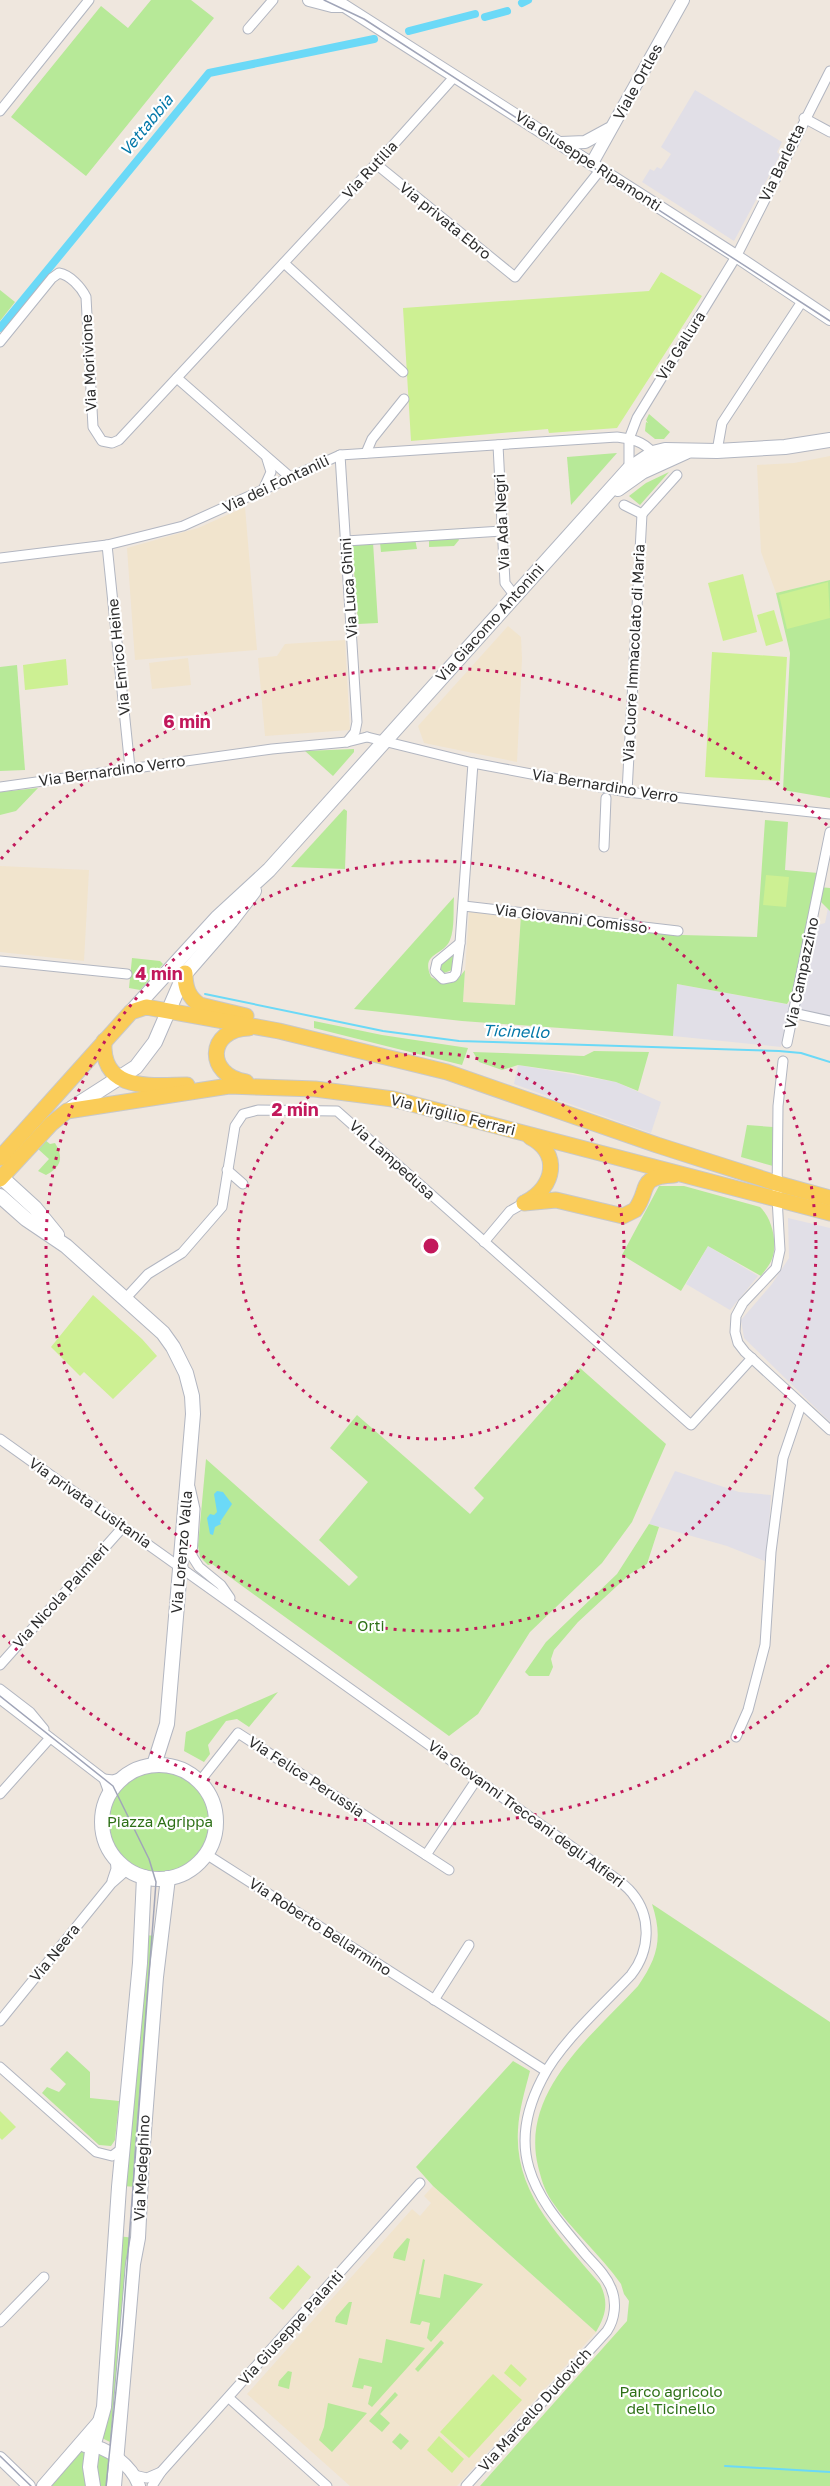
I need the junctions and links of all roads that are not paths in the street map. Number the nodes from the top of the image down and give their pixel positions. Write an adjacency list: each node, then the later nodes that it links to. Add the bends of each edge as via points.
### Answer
1 (89, 0): 9 (street)
2 (273, 0): 6 (street)
3 (309, 0): 5 (street, Via Giuseppe Ripamonti, via 332,6)
4 (683, 0): 11 (street, Viale Ortles)
5 (340, 2): 8 (street, Via Giuseppe Ripamonti)
6 (249, 29)
7 (830, 70): 10 (street, Via Barletta)
8 (455, 76): 13 (street, Via Giuseppe Ripamonti); 14 (street, Via Rutilia)
9 (0, 111)
10 (804, 118): 12 (street); 16 (street, Via Barletta)
11 (614, 124): 13 (street, via 593,140); 15 (street, Viale Ortles)
12 (830, 132)
13 (561, 143): 15 (street, Via Giuseppe Ripamonti)
14 (376, 164): 15 (street, Via privata Ebro, via 515,277); 17 (street, Via Rutilia)
15 (596, 166): 16 (street, Via Giuseppe Ripamonti)
16 (736, 256): 18 (street, Via Giuseppe Ripamonti); 24 (street, Via Gallura, via 641,410)
17 (284, 263): 21 (street); 22 (street, Via Rutilia)
18 (802, 300): 19 (street, Via Giuseppe Ripamonti); 29 (street, via 722,423)
19 (830, 319)
20 (0, 342): 25 (street, Via Morivione, via 52,278 63,274 86,297 93,427 102,441)
21 (403, 372)
22 (177, 378): 25 (street, Via Rutilia); 33 (street)
23 (405, 399): 30 (street, via 372,439)
24 (629, 439): 27 (street, Via dei Fontanili); 31 (street, via 646,444); 34 (street)
25 (119, 440)
26 (830, 440): 29 (main road)
27 (498, 445): 30 (street, Via dei Fontanili); 41 (street, Via Ada Negri)
28 (687, 451): 29 (main road); 31 (main road); 38 (main road, via 642,472)
29 (717, 451)
30 (366, 453): 32 (street, Via dei Fontanili)
31 (653, 453): 34 (main road)
32 (340, 455): 36 (street, Via dei Fontanili); 42 (street, Via Luca Ghini)
33 (266, 457): 36 (street); 37 (street, via 271,472)
34 (629, 469): 38 (main road)
35 (676, 475): 40 (street)
36 (290, 477): 37 (street, Via dei Fontanili)
37 (263, 489): 43 (street, Via dei Fontanili, via 199,520)
38 (597, 504): 45 (main road, Via Giacomo Antonini)
39 (624, 505): 40 (street)
40 (642, 514): 53 (street, Via Cuore Immacolato di Maria)
41 (502, 531): 42 (street); 45 (street, Via Ada Negri, via 505,583)
42 (346, 541): 46 (street, Via Luca Ghini)
43 (107, 545): 44 (street, Via dei Fontanili); 51 (street, Via Enrico Heine)
44 (0, 558)
45 (515, 596): 49 (main road, Via Giacomo Antonini)
46 (357, 722): 47 (street); 48 (street)
47 (367, 737): 48 (street, Via Bernardino Verro); 49 (street)
48 (347, 742): 51 (street, Via Bernardino Verro)
49 (383, 742): 50 (street, Via Bernardino Verro); 58 (main road, Via Giacomo Antonini)
50 (473, 763): 53 (street, Via Bernardino Verro); 59 (street)
51 (130, 768): 52 (street, Via Bernardino Verro)
52 (0, 787)
53 (627, 792): 55 (street, Via Bernardino Verro)
54 (606, 798): 57 (street)
55 (830, 814)
56 (830, 832): 67 (street, Via Campazzino)
57 (604, 847)
58 (269, 870): 63 (main road, Via Giacomo Antonini); 66 (main road, Via Giacomo Antonini, via 222,914)
59 (464, 906): 60 (street, Via Giovanni Comisso); 61 (street)
60 (678, 931)
61 (460, 943)
62 (0, 961): 64 (street)
63 (185, 973): 65 (main road, Via Giacomo Antonini); 70 (main road, via 187,990 200,1005 256,1018)
64 (128, 974)
65 (169, 1011): 66 (main road, via 146,1007); 69 (main road, Via Virgilio Ferrari); 74 (main road, Via Giacomo Antonini, via 149,1051)
66 (131, 1012): 71 (main road, Via Giacomo Antonini)
67 (793, 1013): 68 (street); 72 (street, Via Campazzino)
68 (830, 1021)
69 (261, 1028): 70 (main road, Via Virgilio Ferrari); 76 (main road, via 242,1028 227,1034 218,1044 216,1060 230,1078)
70 (279, 1031): 84 (main road, Via Virgilio Ferrari, via 447,1072)
71 (104, 1041): 74 (main road, via 107,1065); 79 (main road, Via Giacomo Antonini)
72 (787, 1043)
73 (783, 1061): 84 (street, via 778,1106)
74 (121, 1079): 75 (main road, via 135,1084); 77 (main road, Via Giacomo Antonini)
75 (229, 1086): 76 (main road, Via Virgilio Ferrari); 77 (main road, Via Virgilio Ferrari)
76 (270, 1086): 78 (main road, Via Virgilio Ferrari, via 393,1099)
77 (67, 1111): 82 (main road, Via Giacomo Antonini)
78 (509, 1128): 81 (main road, Via Virgilio Ferrari); 87 (main road, via 534,1140 550,1157 546,1184)
79 (0, 1158)
80 (227, 1170): 83 (street); 89 (street, Via Lampedusa, via 235,1126 243,1114 258,1110 337,1111); 91 (street, Via Lampedusa, via 223,1204 218,1213 182,1253 146,1276)
81 (682, 1175): 84 (main road, Via Virgilio Ferrari); 87 (main road, via 660,1176 650,1181 634,1210 623,1216 556,1200)
82 (0, 1178): 90 (main road, via 35,1208)
83 (243, 1184)
84 (778, 1191): 86 (main road, Via Virgilio Ferrari); 88 (main road, Via Virgilio Ferrari); 92 (street, via 778,1265 736,1316 738,1343)
85 (0, 1196): 90 (main road)
86 (830, 1198)
87 (524, 1203): 89 (street, via 510,1211)
88 (830, 1213)
89 (484, 1242): 92 (street, Via Lampedusa, via 691,1425)
90 (66, 1246): 91 (main road)
91 (125, 1299): 96 (main road, Via Lorenzo Valla, via 167,1337 188,1379 193,1408)
92 (752, 1358): 93 (street)
93 (801, 1405): 94 (street); 104 (street, via 783,1458 765,1645 748,1710)
94 (830, 1430)
95 (0, 1439): 97 (street, Via privata Lusitania)
96 (188, 1479): 98 (main road, Via Lorenzo Valla); 99 (street, Via Giovanni Treccani degli Alfieri, via 195,1509 192,1556)
97 (123, 1527): 98 (street, Via privata Lusitania); 100 (street, Via Nicola Palmieri)
98 (180, 1567): 99 (street, Via Giovanni Treccani degli Alfieri); 103 (main road, Via Lorenzo Valla)
99 (235, 1605): 110 (street, Via Giovanni Treccani degli Alfieri)
100 (0, 1665)
101 (0, 1689): 105 (street, via 30,1712)
102 (0, 1699): 105 (street)
103 (167, 1724): 106 (main road, Via Lorenzo Valla); 107 (main road, Via Lorenzo Valla)
104 (736, 1737)
105 (50, 1738): 109 (street); 112 (street)
106 (154, 1765): 107 (main road); 108 (main road)
107 (174, 1767): 111 (main road)
108 (125, 1776): 109 (street); 113 (main road)
109 (104, 1779): 113 (street)
110 (477, 1779): 115 (street); 126 (street, Via Giovanni Treccani degli Alfieri, via 623,1884 637,1900 646,1923 646,1944 634,1970)
111 (200, 1781): 114 (main road, via 211,1798 216,1819); 115 (street, Via Felice Perussia, via 238,1733)
112 (0, 1794)
113 (107, 1799): 116 (main road, via 102,1823)
114 (206, 1854): 120 (main road, via 186,1872); 123 (street, Via Roberto Bellarmino)
115 (426, 1854): 118 (street, Via Felice Perussia)
116 (115, 1857): 117 (main road); 121 (street)
117 (128, 1869): 119 (main road); 121 (street, Via Neera)
118 (449, 1870)
119 (144, 1876): 120 (main road); 127 (main road, Via Medeghino)
120 (168, 1878): 137 (main road, Via Medeghino, via 156,1977 138,2238)
121 (111, 1884): 124 (street, Via Neera)
122 (470, 1945): 123 (street)
123 (434, 2000): 126 (street, Via Roberto Bellarmino)
124 (0, 2021)
125 (0, 2067): 127 (street, via 96,2152 112,2156)
126 (546, 2071): 131 (street, Via Giovanni Treccani degli Alfieri, via 526,2126 528,2166 548,2208 612,2290 614,2313)
127 (124, 2147): 133 (main road, Via Medeghino)
128 (420, 2183): 132 (street, Via Giuseppe Palanti)
129 (44, 2277): 130 (street)
130 (0, 2322)
131 (604, 2334): 146 (street, Via Marcello Dudovich)
132 (229, 2398): 138 (street, Via Giuseppe Palanti); 145 (street)
133 (102, 2418): 134 (main road, Via Medeghino); 135 (street)
134 (93, 2446): 135 (street); 137 (street); 142 (main road, Via Medeghino)
135 (76, 2450): 141 (street)
136 (0, 2458): 140 (street)
137 (117, 2459): 139 (street); 143 (main road, Via Medeghino)
138 (161, 2472): 139 (street); 144 (street, Via Giuseppe Palanti)
139 (136, 2481)
140 (29, 2486)
141 (43, 2486)
142 (93, 2486)
143 (114, 2486)
144 (152, 2486)
145 (327, 2486)
146 (466, 2486)

